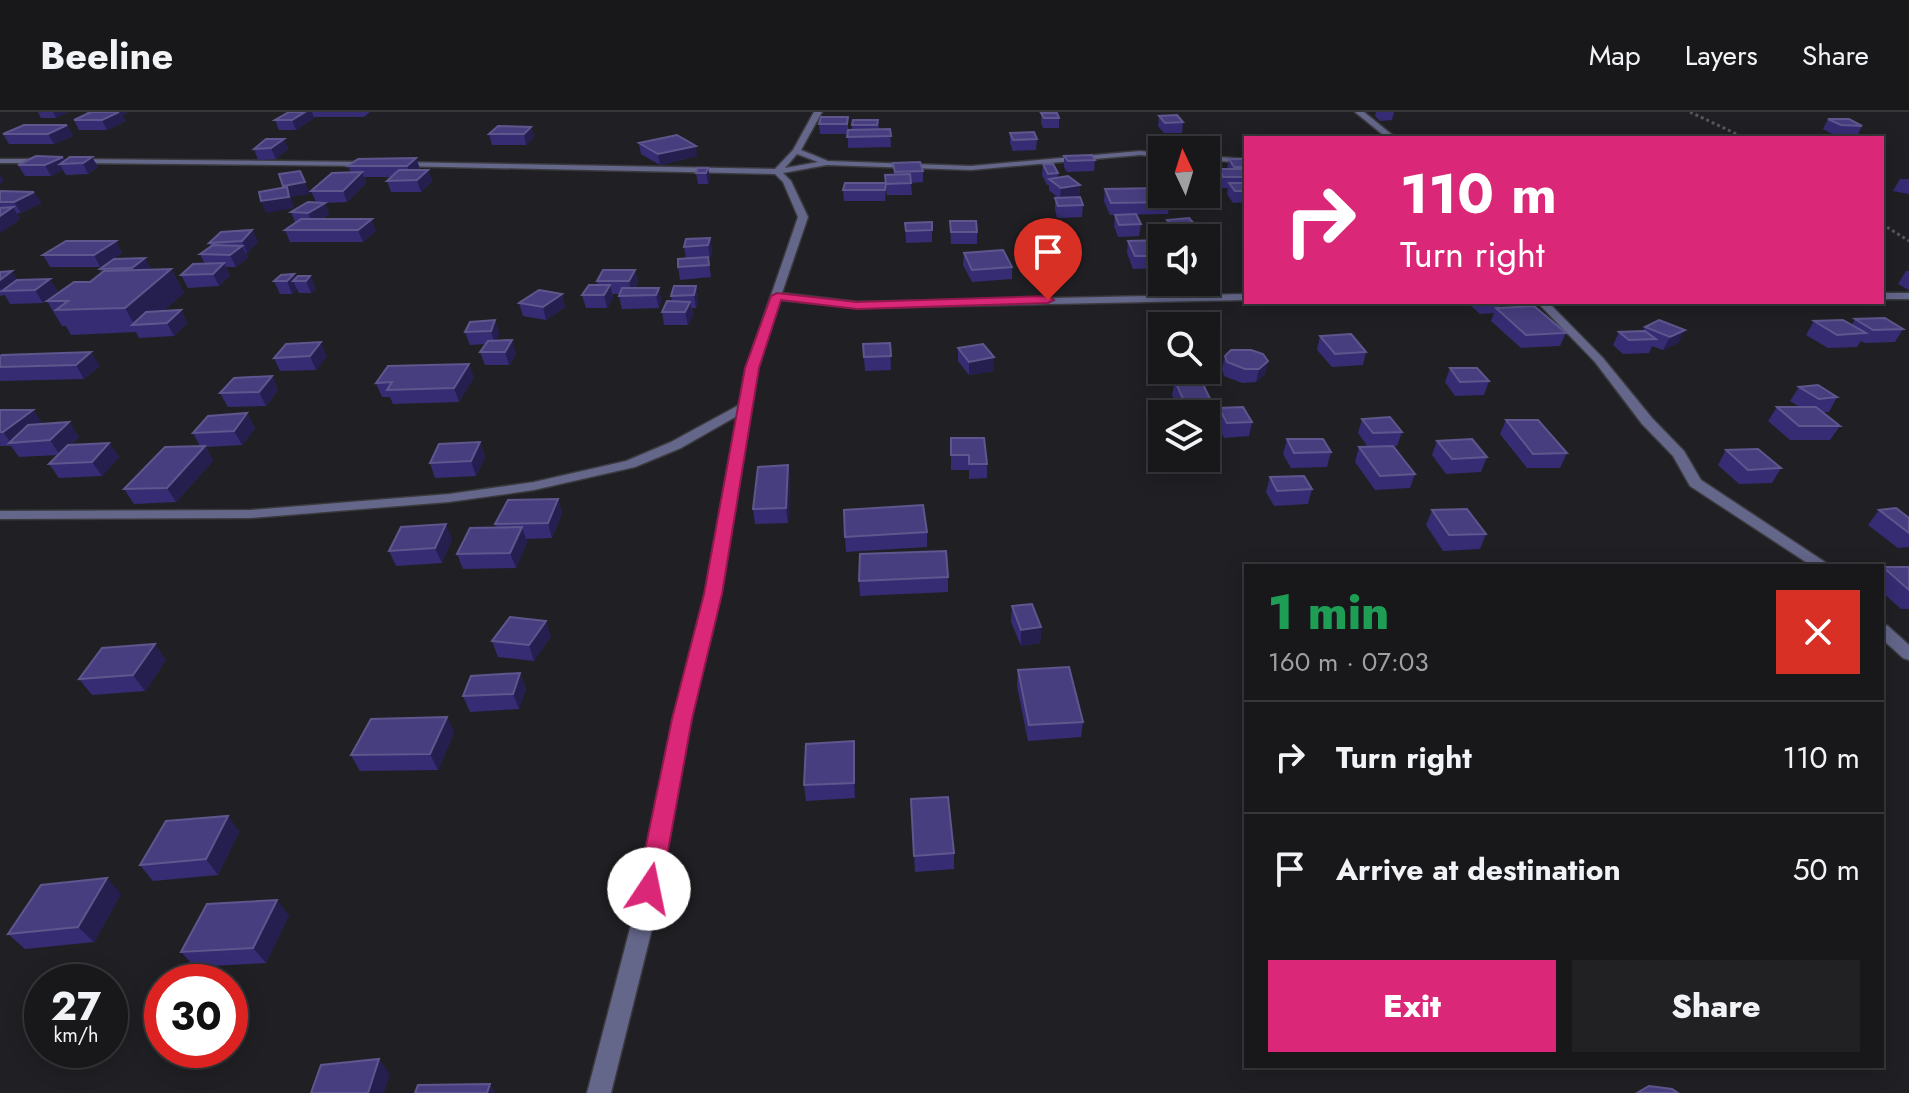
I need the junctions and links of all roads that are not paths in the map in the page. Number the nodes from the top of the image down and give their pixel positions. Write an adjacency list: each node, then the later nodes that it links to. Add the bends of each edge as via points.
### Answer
1 (818, 112): 4 (street)
2 (1359, 112): 3 (street)
3 (1389, 136)
4 (796, 151): 9 (street); 10 (street)
5 (1148, 154): 9 (street, via 971,168)
6 (1220, 159): 8 (street)
7 (0, 161): 10 (street)
8 (1244, 161)
9 (827, 163): 10 (street)
10 (777, 172): 11 (street, via 787,181 803,217)
11 (777, 296): 14 (street, via 857,305); 16 (street, via 752,368)
12 (1884, 296): 13 (street)
13 (1909, 296)
14 (1244, 297)
15 (1544, 304): 18 (street, via 1679,454 1695,483)
16 (746, 406): 17 (street, via 630,464 520,488 251,514); 21 (street, via 713,594 682,719 644,917)
17 (0, 515)
18 (1820, 564)
19 (1884, 632): 20 (street)
20 (1909, 654)
21 (599, 1093)

